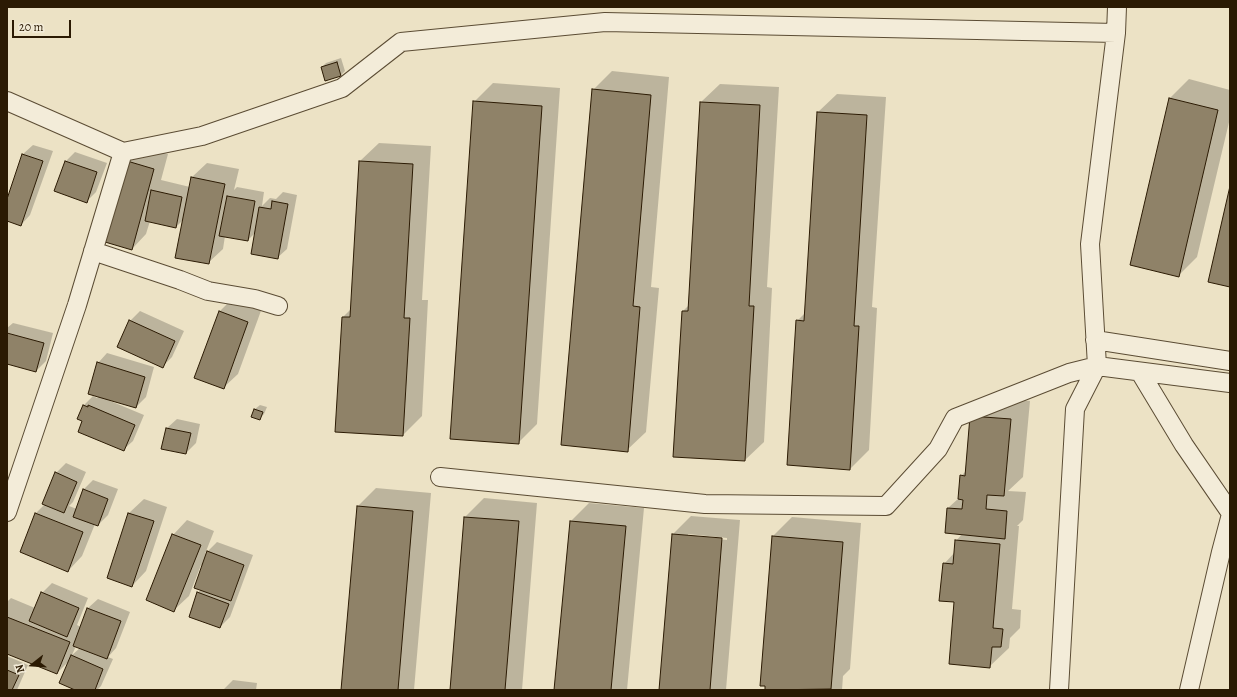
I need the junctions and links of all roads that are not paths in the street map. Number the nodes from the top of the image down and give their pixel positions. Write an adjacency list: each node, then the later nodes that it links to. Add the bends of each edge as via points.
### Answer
1 (1117, 7): 2 (street)
2 (1116, 33): 4 (street, via 605,22 401,42 342,88 202,136); 7 (street, via 1090,244)
3 (7, 102): 4 (street)
4 (123, 152): 5 (street)
5 (93, 251): 6 (street, via 208,291 255,299); 13 (street)
6 (278, 306)
7 (1096, 340): 8 (street); 9 (street)
8 (1230, 361)
9 (1097, 366): 10 (street); 12 (street, via 1069,373 955,418 938,449 886,506 705,504); 16 (street, via 1075,409)
10 (1140, 372): 11 (street); 14 (street, via 1184,445)
11 (1230, 383)
12 (440, 477)
13 (7, 512)
14 (1230, 512)
15 (1230, 518): 17 (street)
16 (1059, 690)
17 (1189, 690)

